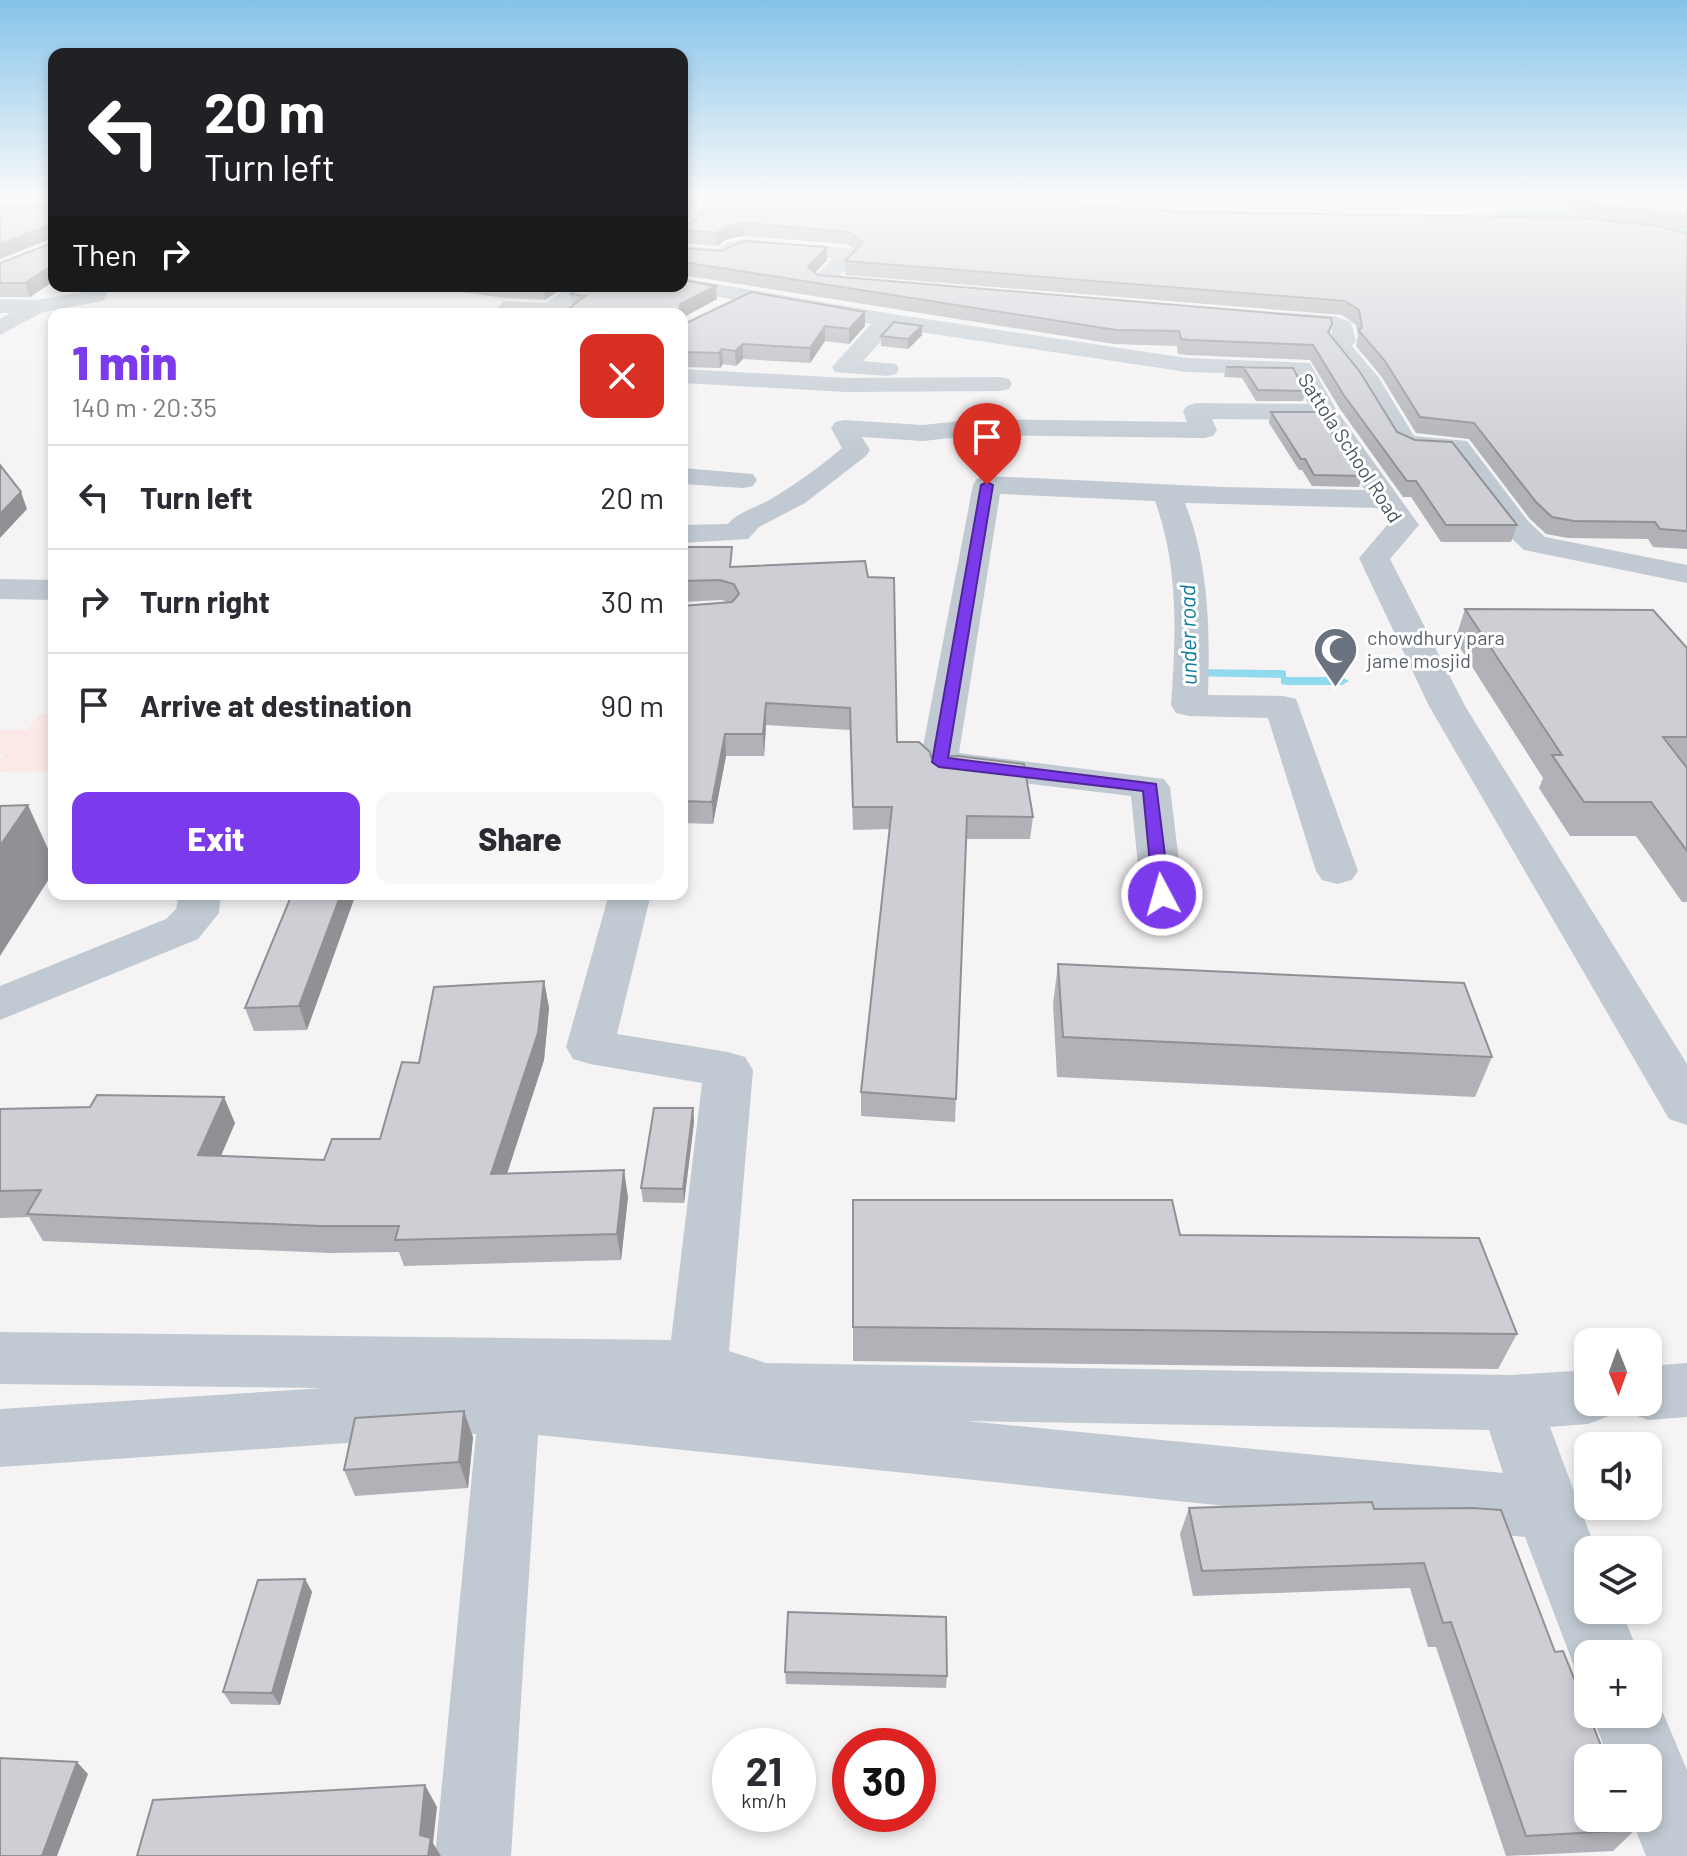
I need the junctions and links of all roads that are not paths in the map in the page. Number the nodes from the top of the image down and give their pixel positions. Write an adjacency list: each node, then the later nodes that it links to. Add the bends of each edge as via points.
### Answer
1 (691, 286): 5 (street, Sattola School Road)
2 (836, 286): 6 (street)
3 (95, 292): 8 (street)
4 (576, 292): 9 (street)
5 (747, 296): 6 (street, Sattola School Road); 10 (street)
6 (891, 303): 14 (street, via 844,367 1000,376); 15 (street, Sattola School Road, via 899,322 1187,365 1301,368)
7 (0, 306): 8 (street)
8 (36, 307): 12 (street)
9 (553, 308)
10 (711, 315)
11 (1244, 317): 22 (street, via 1343,327 1344,341 1339,345 1370,383 1404,441 1457,447 1535,544)
12 (0, 328)
13 (688, 376): 14 (street, via 847,385)
14 (1000, 384): 16 (street)
15 (1325, 412): 16 (street, via 1196,411 1204,430); 20 (street, Sattola School Road)
16 (1000, 427): 21 (street, via 923,433 844,428 856,450 830,472 772,511 745,520 737,533)
17 (688, 476): 18 (street)
18 (743, 480)
19 (1167, 494): 20 (street); 25 (street, via 1177,517 1191,596 1189,705 1283,707); 26 (street, via 987,485 939,762 1150,787)
20 (1384, 499): 30 (street, Sattola School Road, via 1404,525 1374,558 1440,693)
21 (688, 534)
22 (1687, 574)
23 (0, 589): 24 (street)
24 (48, 590)
25 (1337, 871)
26 (1162, 895)
27 (199, 900): 29 (street, via 197,913 182,929)
28 (628, 900): 32 (street, via 590,1047 728,1070)
29 (0, 1004)
30 (1687, 1106)
31 (0, 1358): 32 (street)
32 (698, 1367): 36 (street, via 766,1390)
33 (1687, 1390): 34 (street)
34 (1662, 1392)
35 (1574, 1398): 36 (street)
36 (1511, 1403): 39 (street)
37 (509, 1404): 38 (street); 39 (street); 42 (street)
38 (0, 1438)
39 (1547, 1508): 40 (street)
40 (1599, 1640)
41 (1662, 1800): 43 (street)
42 (473, 1856)
43 (1684, 1856)

